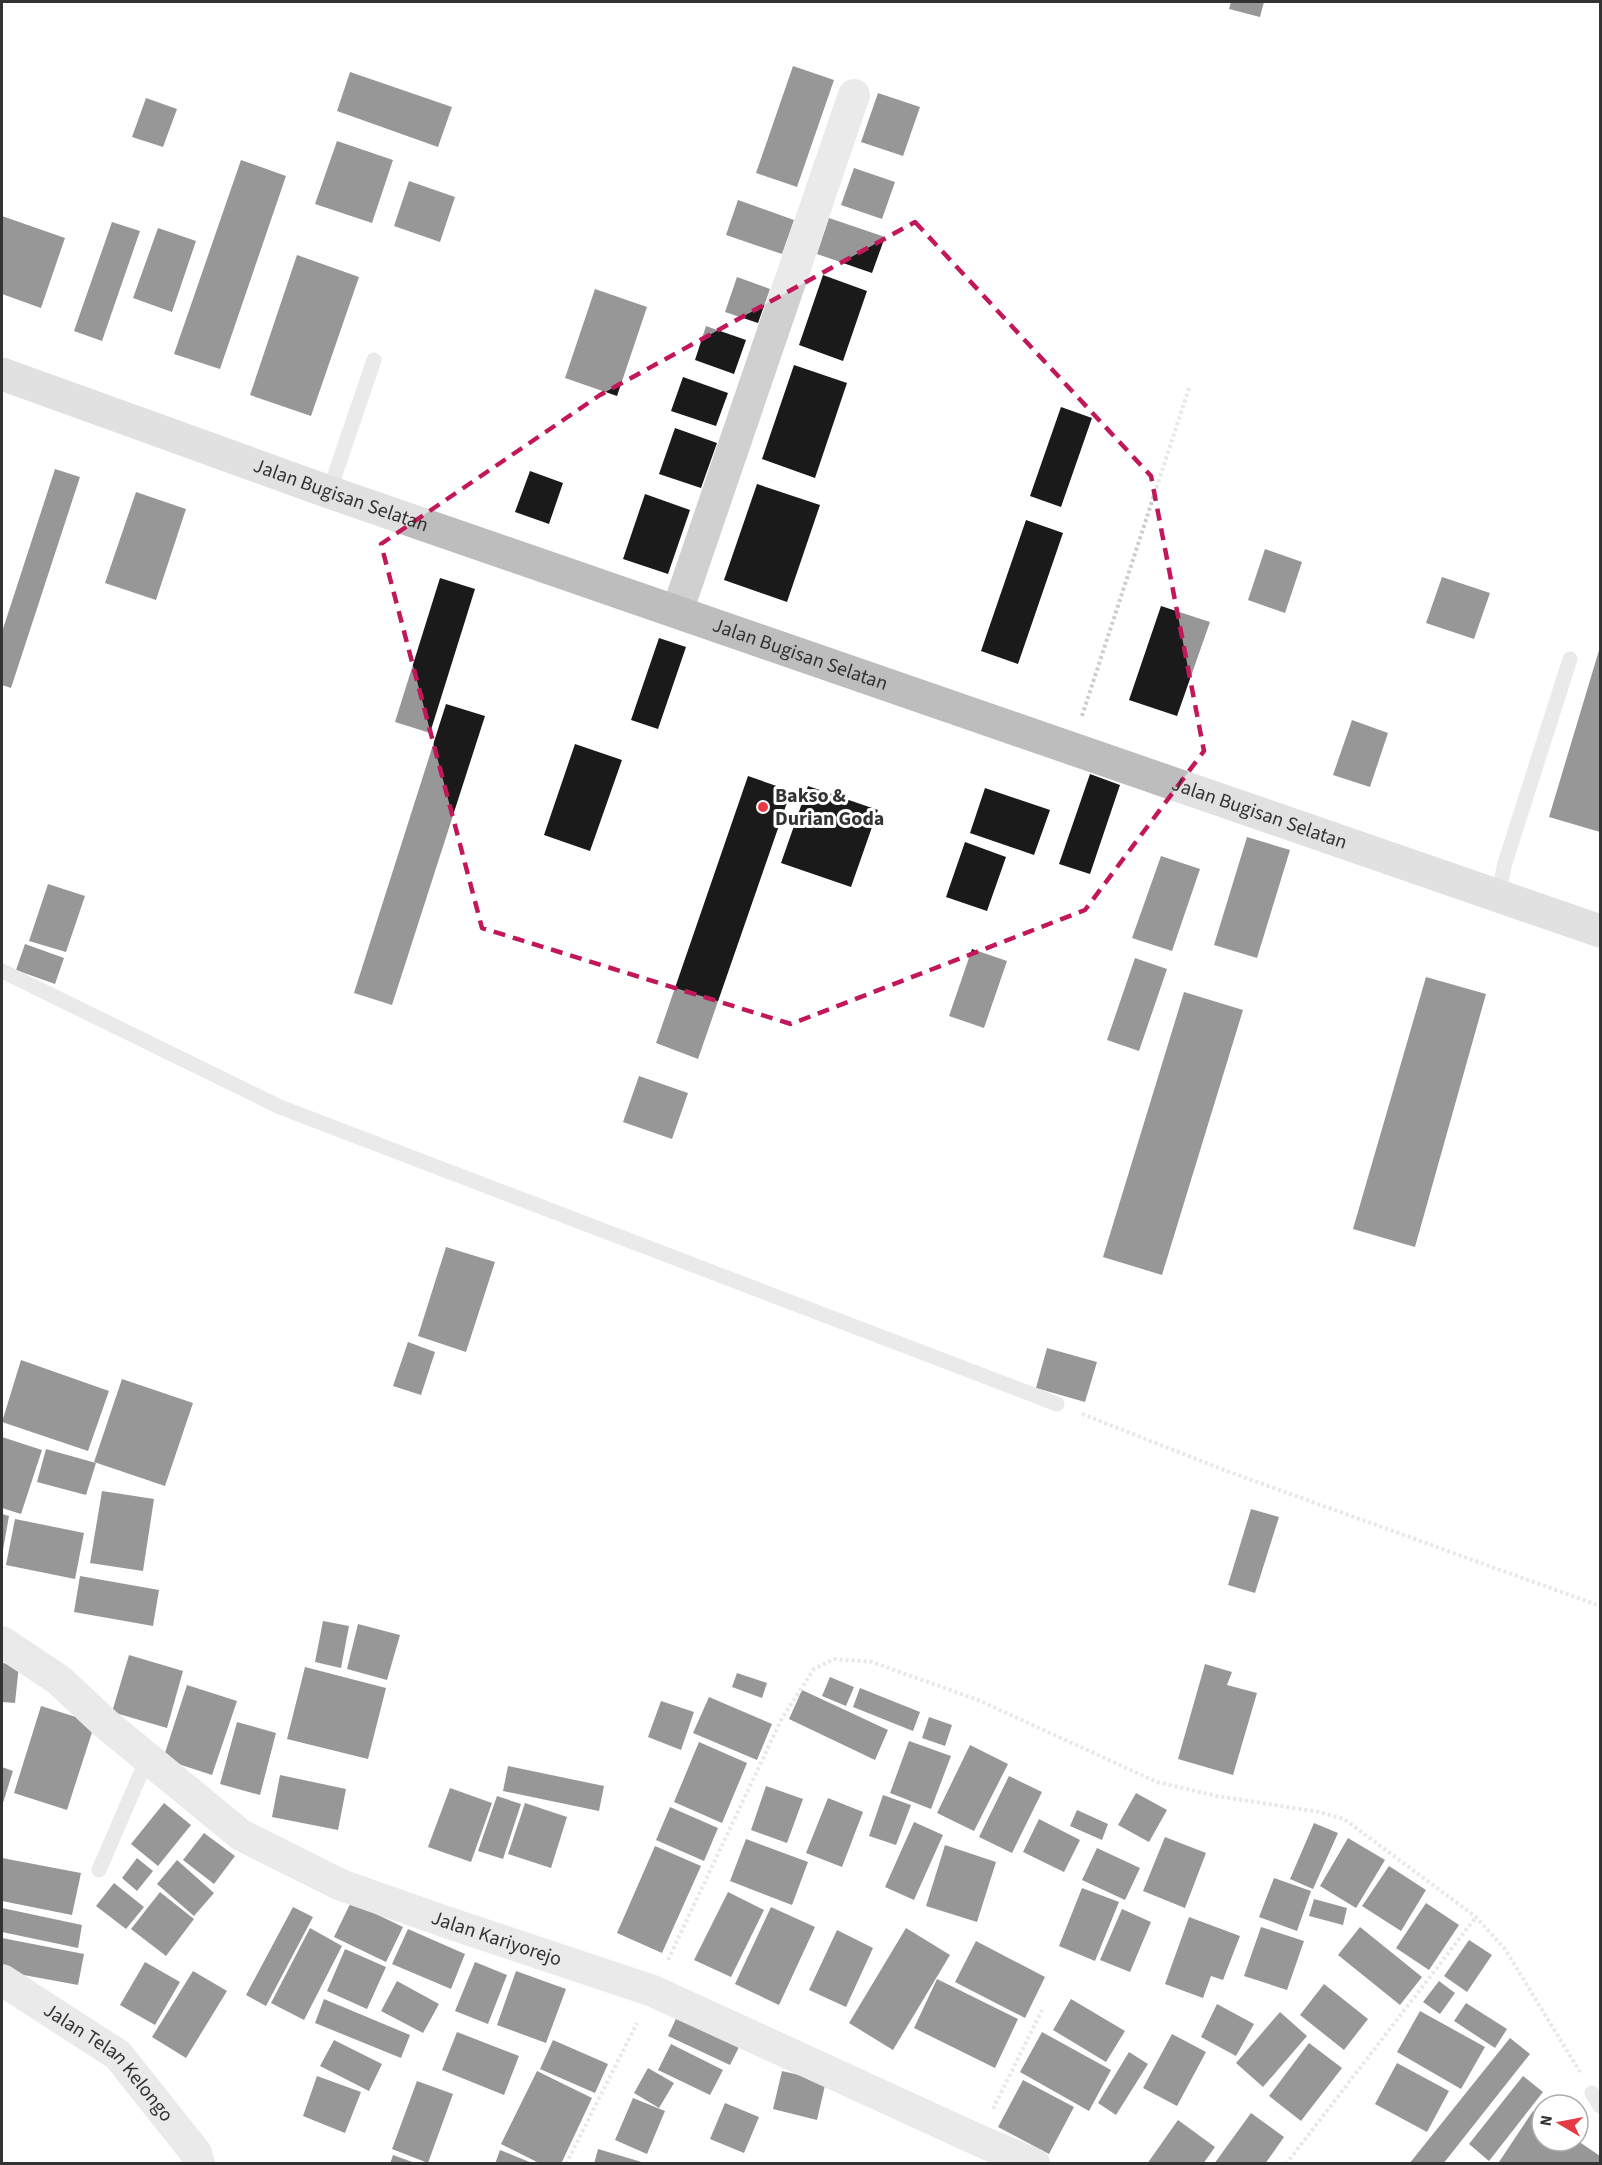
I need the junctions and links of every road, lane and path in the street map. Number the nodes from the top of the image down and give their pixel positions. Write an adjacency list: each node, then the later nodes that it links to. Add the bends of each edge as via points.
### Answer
1 (854, 96): 6 (street)
2 (374, 360): 5 (lane)
3 (2, 374): 5 (street, Jalan Bugisan Selatan)
4 (1190, 388): 8 (path)
5 (329, 492): 6 (street, Jalan Bugisan Selatan)
6 (677, 612): 8 (street, Jalan Bugisan Selatan)
7 (1570, 659): 9 (lane)
8 (1072, 748): 9 (street, Jalan Bugisan Selatan)
9 (1498, 895): 10 (street, Jalan Bugisan Selatan)
10 (1600, 932)
11 (2, 971): 12 (lane, via 280,1107)
12 (1057, 1404): 13 (path, via 1224,1470)
13 (1600, 1606)
14 (2, 1642): 15 (street, Jalan Kariyorejo, via 59,1680)
15 (147, 1759): 16 (lane); 19 (street, Jalan Kariyorejo, via 241,1835 342,1885)
16 (99, 1870)
17 (1476, 1917): 19 (path, via 1344,1819 1157,1782 978,1700 872,1662 834,1659 814,1669 782,1718); 21 (path, via 1505,1949); 26 (path)
18 (2, 1980): 23 (street, Jalan Telan Kelongo, via 118,2055 196,2153)
19 (653, 1991): 22 (street, Jalan Kariyorejo); 24 (path)
20 (1042, 2010): 22 (path)
21 (1596, 2099)
22 (971, 2152): 25 (street, Jalan Kariyorejo)
23 (199, 2163)
24 (566, 2163)
25 (1034, 2163)
26 (1286, 2163)

